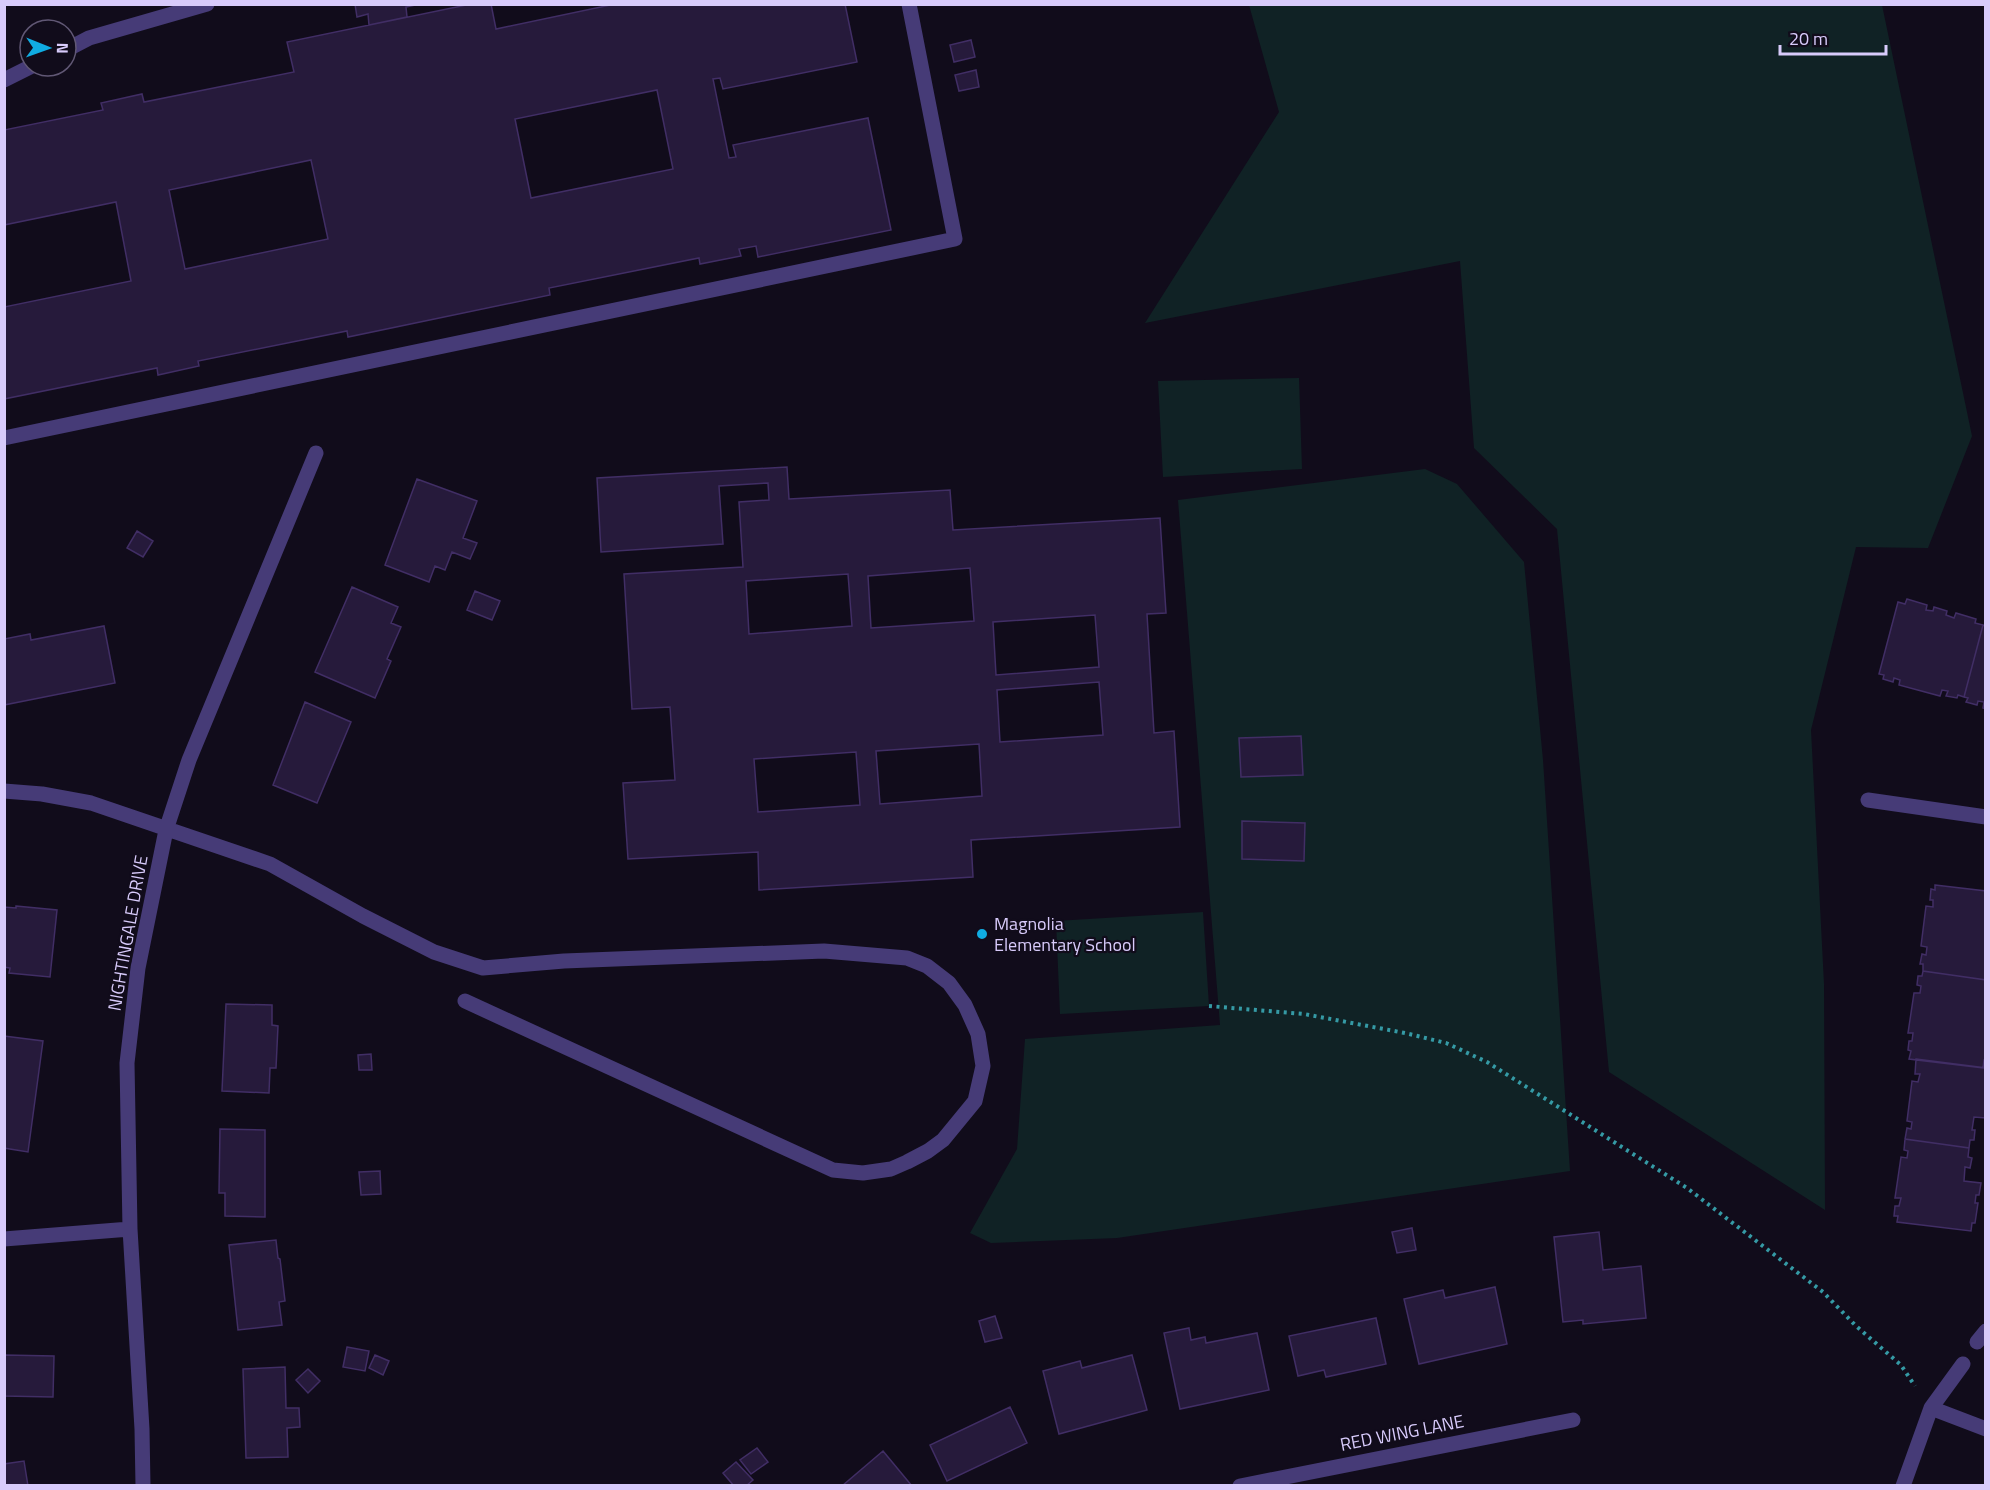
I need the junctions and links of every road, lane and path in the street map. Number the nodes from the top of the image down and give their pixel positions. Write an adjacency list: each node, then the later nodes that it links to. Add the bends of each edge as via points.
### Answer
1 (207, 4): 3 (street)
2 (909, 4): 6 (street, via 955,239)
3 (78, 44)
4 (18, 73): 5 (street)
5 (4, 80)
6 (4, 438)
7 (316, 453): 11 (street, NIGHTINGALE DRIVE, via 189,760)
8 (4, 791): 11 (street, via 91,803)
9 (1868, 800): 10 (street)
10 (1986, 818)
11 (166, 830): 12 (street, via 270,864 434,952 483,968 824,951 907,958 927,966 949,983 965,1005 978,1034 982,1066 975,1101 943,1140 928,1151 891,1169 863,1173 833,1170); 14 (street, NIGHTINGALE DRIVE, via 138,968 127,1064)
12 (465, 1001)
13 (1209, 1006): 17 (path, via 1304,1014 1405,1033 1446,1043 1487,1062 1687,1188 1814,1286 1901,1365)
14 (130, 1229): 15 (street); 20 (street, NIGHTINGALE DRIVE)
15 (4, 1239)
16 (1963, 1364): 17 (street)
17 (1931, 1408): 19 (street); 22 (street)
18 (1573, 1420): 21 (street, RED WING LANE)
19 (1986, 1429)
20 (143, 1485)
21 (1240, 1485)
22 (1903, 1485)

